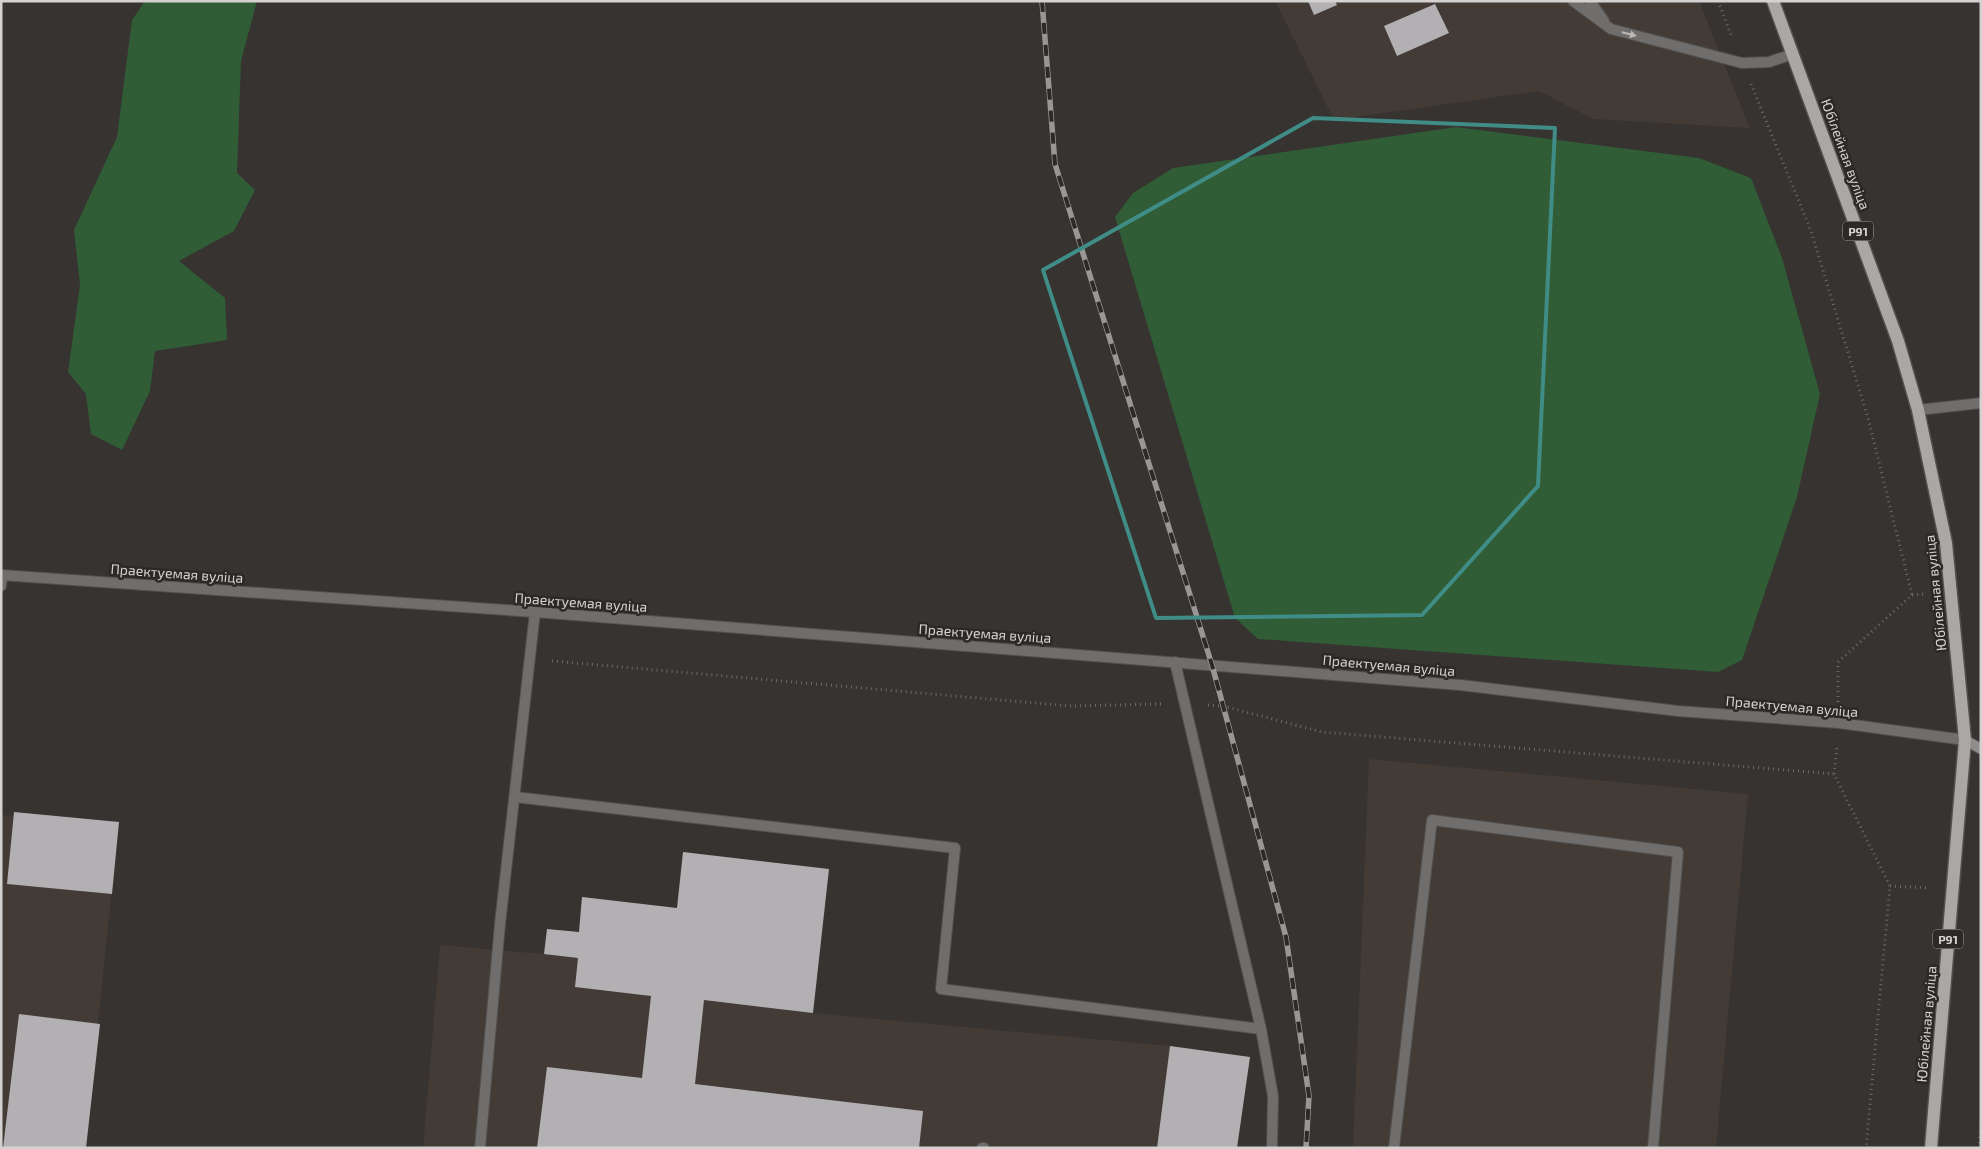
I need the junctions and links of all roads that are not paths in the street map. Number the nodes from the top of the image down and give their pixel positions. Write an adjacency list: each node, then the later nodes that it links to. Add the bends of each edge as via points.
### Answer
1 (1573, 1): 4 (street)
2 (1590, 1): 4 (street)
3 (1774, 1): 5 (main road, Юбілейная вуліца / Р91)
4 (1611, 29): 5 (street, one-way to 5, via 1742,62 1768,62)
5 (1793, 54): 7 (main road, Юбілейная вуліца / Р91, via 1898,341)
6 (1981, 403): 7 (street)
7 (1918, 410): 11 (main road, Юбілейная вуліца / Р91, via 1946,543)
8 (2, 578): 9 (street, Праектуемая вуліца)
9 (535, 612): 10 (street, Праектуемая вуліца); 13 (street)
10 (1175, 662): 11 (street, Праектуемая вуліца, via 1460,685 1678,711 1838,723); 14 (street)
11 (1964, 740): 12 (street); 19 (main road, Юбілейная вуліца / Р91)
12 (1981, 749)
13 (514, 797): 14 (street, via 955,848 941,989); 15 (street)
14 (1261, 1029): 16 (street, via 1273,1096)
15 (480, 1148)
16 (1272, 1148)
17 (1394, 1148): 18 (street, via 1432,820 1678,852)
18 (1653, 1148)
19 (1931, 1148)

